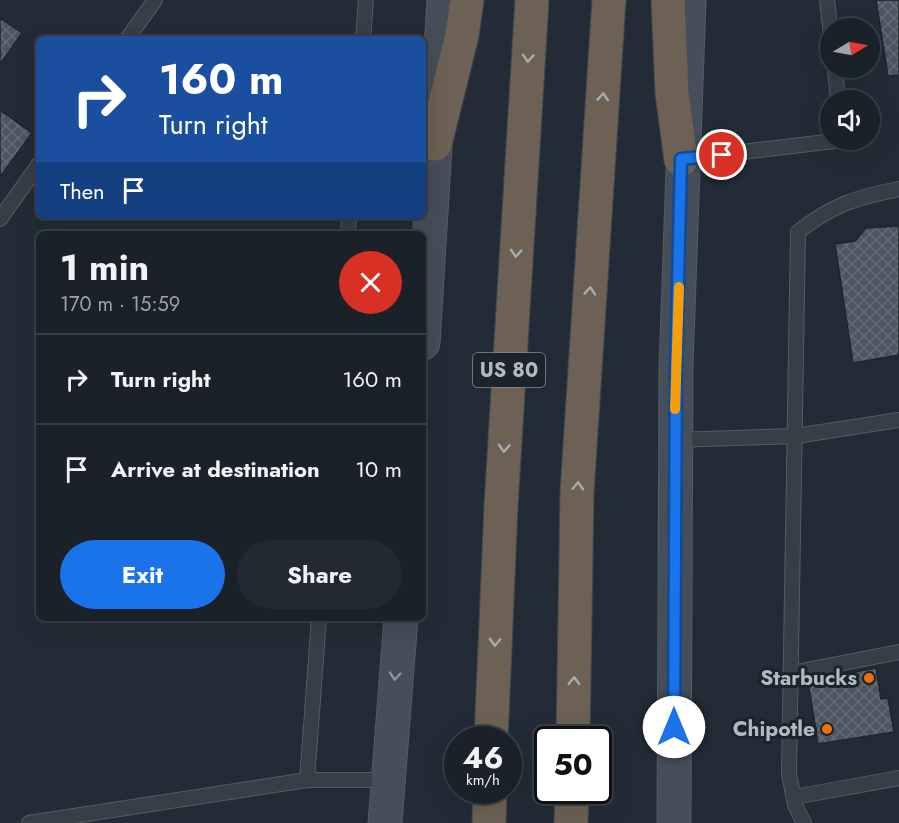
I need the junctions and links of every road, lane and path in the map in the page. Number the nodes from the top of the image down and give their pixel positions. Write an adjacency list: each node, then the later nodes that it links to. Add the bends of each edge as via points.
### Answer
1 (155, 0): 11 (lane)
2 (366, 0): 12 (lane)
3 (444, 0): 14 (main road)
4 (467, 0): 14 (highway)
5 (532, 0): 27 (highway, US 80, one-way to 27)
6 (609, 0): 28 (highway, one-way to 6, via 577,493)
7 (668, 0): 15 (highway, via 672,93)
8 (689, 0): 15 (main road)
9 (827, 0): 10 (lane)
10 (829, 18)
11 (129, 36)
12 (363, 36)
13 (820, 143): 15 (lane)
14 (435, 144): 19 (main road)
15 (681, 159): 22 (main road)
16 (36, 168): 18 (lane)
17 (899, 189): 21 (lane, via 858,197 823,212 798,232)
18 (0, 219)
19 (426, 293)
20 (899, 420): 21 (lane)
21 (796, 436): 22 (lane); 26 (lane)
22 (675, 440): 39 (main road)
23 (319, 621): 30 (lane)
24 (400, 621): 31 (main road, one-way to 31)
25 (899, 651): 26 (lane)
26 (791, 673): 32 (lane, via 789,774)
27 (492, 726)
28 (573, 726)
29 (899, 778): 32 (lane)
30 (307, 780): 31 (lane); 35 (lane)
31 (388, 780): 36 (main road)
32 (794, 797): 40 (lane)
33 (490, 804): 37 (highway)
34 (572, 804): 38 (highway)
35 (29, 823)
36 (385, 823)
37 (489, 823)
38 (571, 823)
39 (674, 823)
40 (804, 823)

